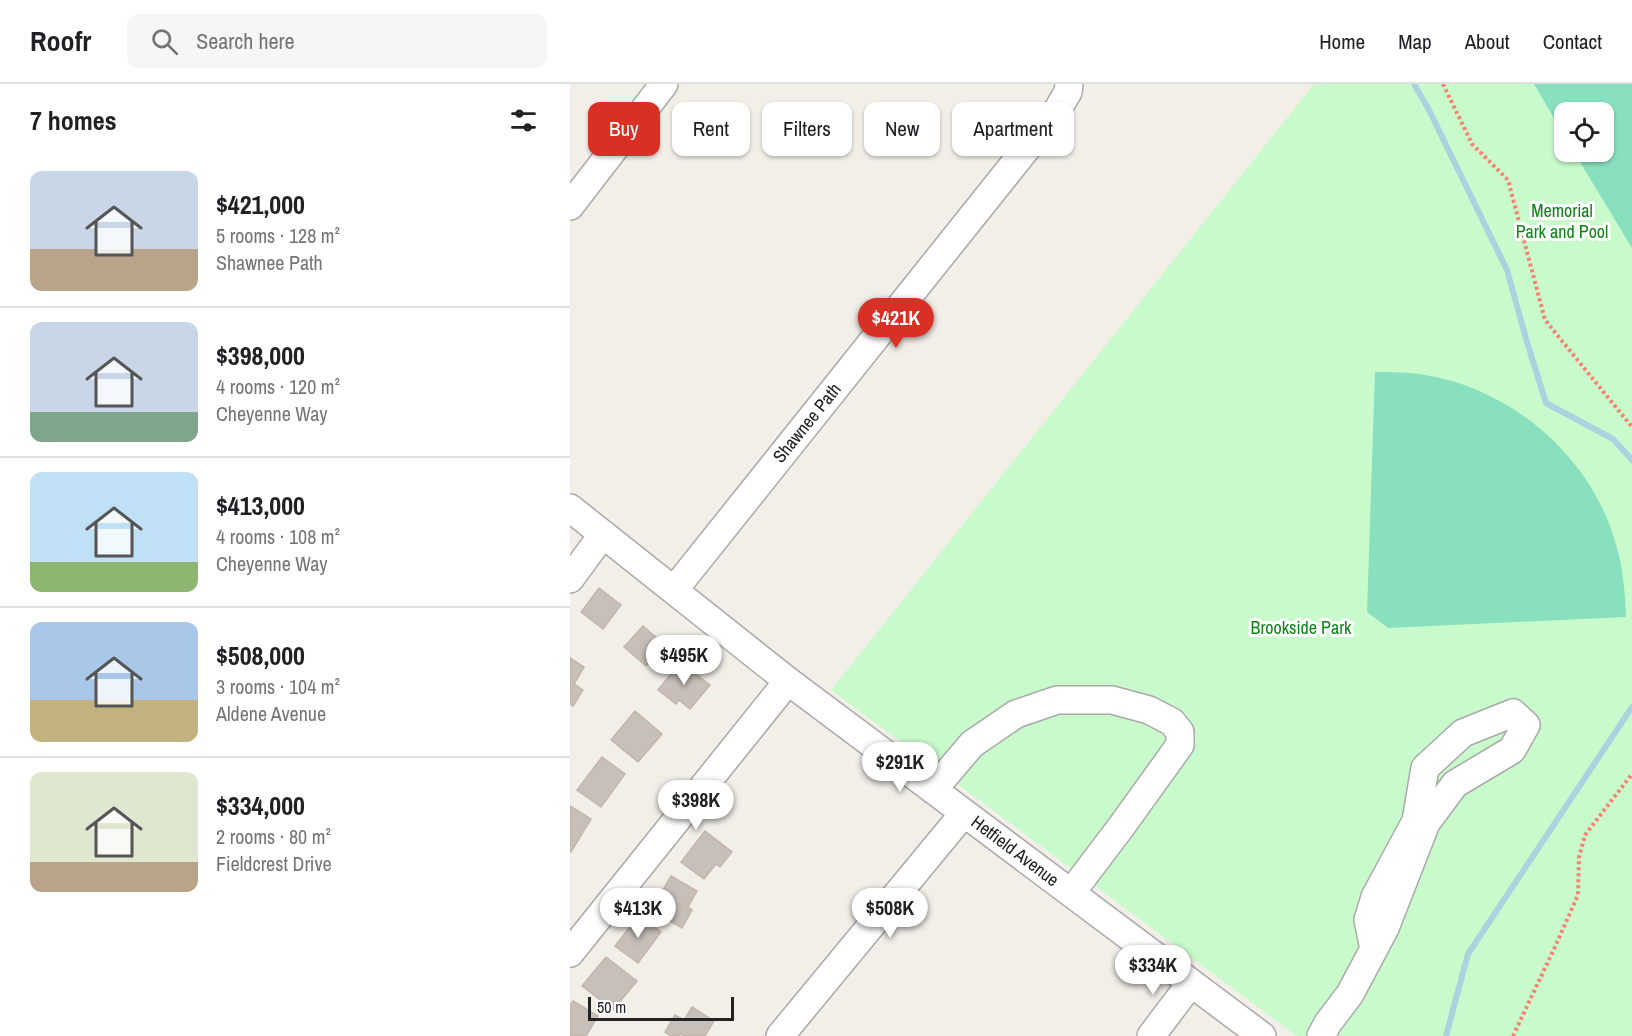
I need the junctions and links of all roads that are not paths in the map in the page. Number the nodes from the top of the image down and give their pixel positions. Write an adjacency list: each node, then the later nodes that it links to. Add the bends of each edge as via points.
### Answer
1 (664, 84): 3 (street)
2 (1070, 84): 7 (street, Shawnee Path, via 1058,109)
3 (570, 206)
4 (570, 508): 5 (street, Hetfield Avenue)
5 (603, 534): 6 (street); 7 (street, Hetfield Avenue)
6 (570, 579)
7 (674, 591): 8 (street, Hetfield Avenue)
8 (788, 681): 9 (street, Hetfield Avenue); 13 (street)
9 (933, 790): 10 (street, Hetfield Avenue); 12 (street, via 972,744 1016,714 1057,700 1112,700 1149,710 1172,722 1180,732 1180,745)
10 (964, 813): 12 (street, Hetfield Avenue); 15 (street)
11 (1413, 840): 11 (street, via 1455,784 1512,750 1526,725 1513,713 1463,733 1425,768); 18 (street, via 1389,918 1350,994)
12 (1071, 893): 14 (street, Hetfield Avenue)
13 (570, 953)
14 (1191, 982): 16 (street); 17 (street, Hetfield Avenue)
15 (780, 1036)
16 (1151, 1036)
17 (1262, 1036)
18 (1321, 1036)

